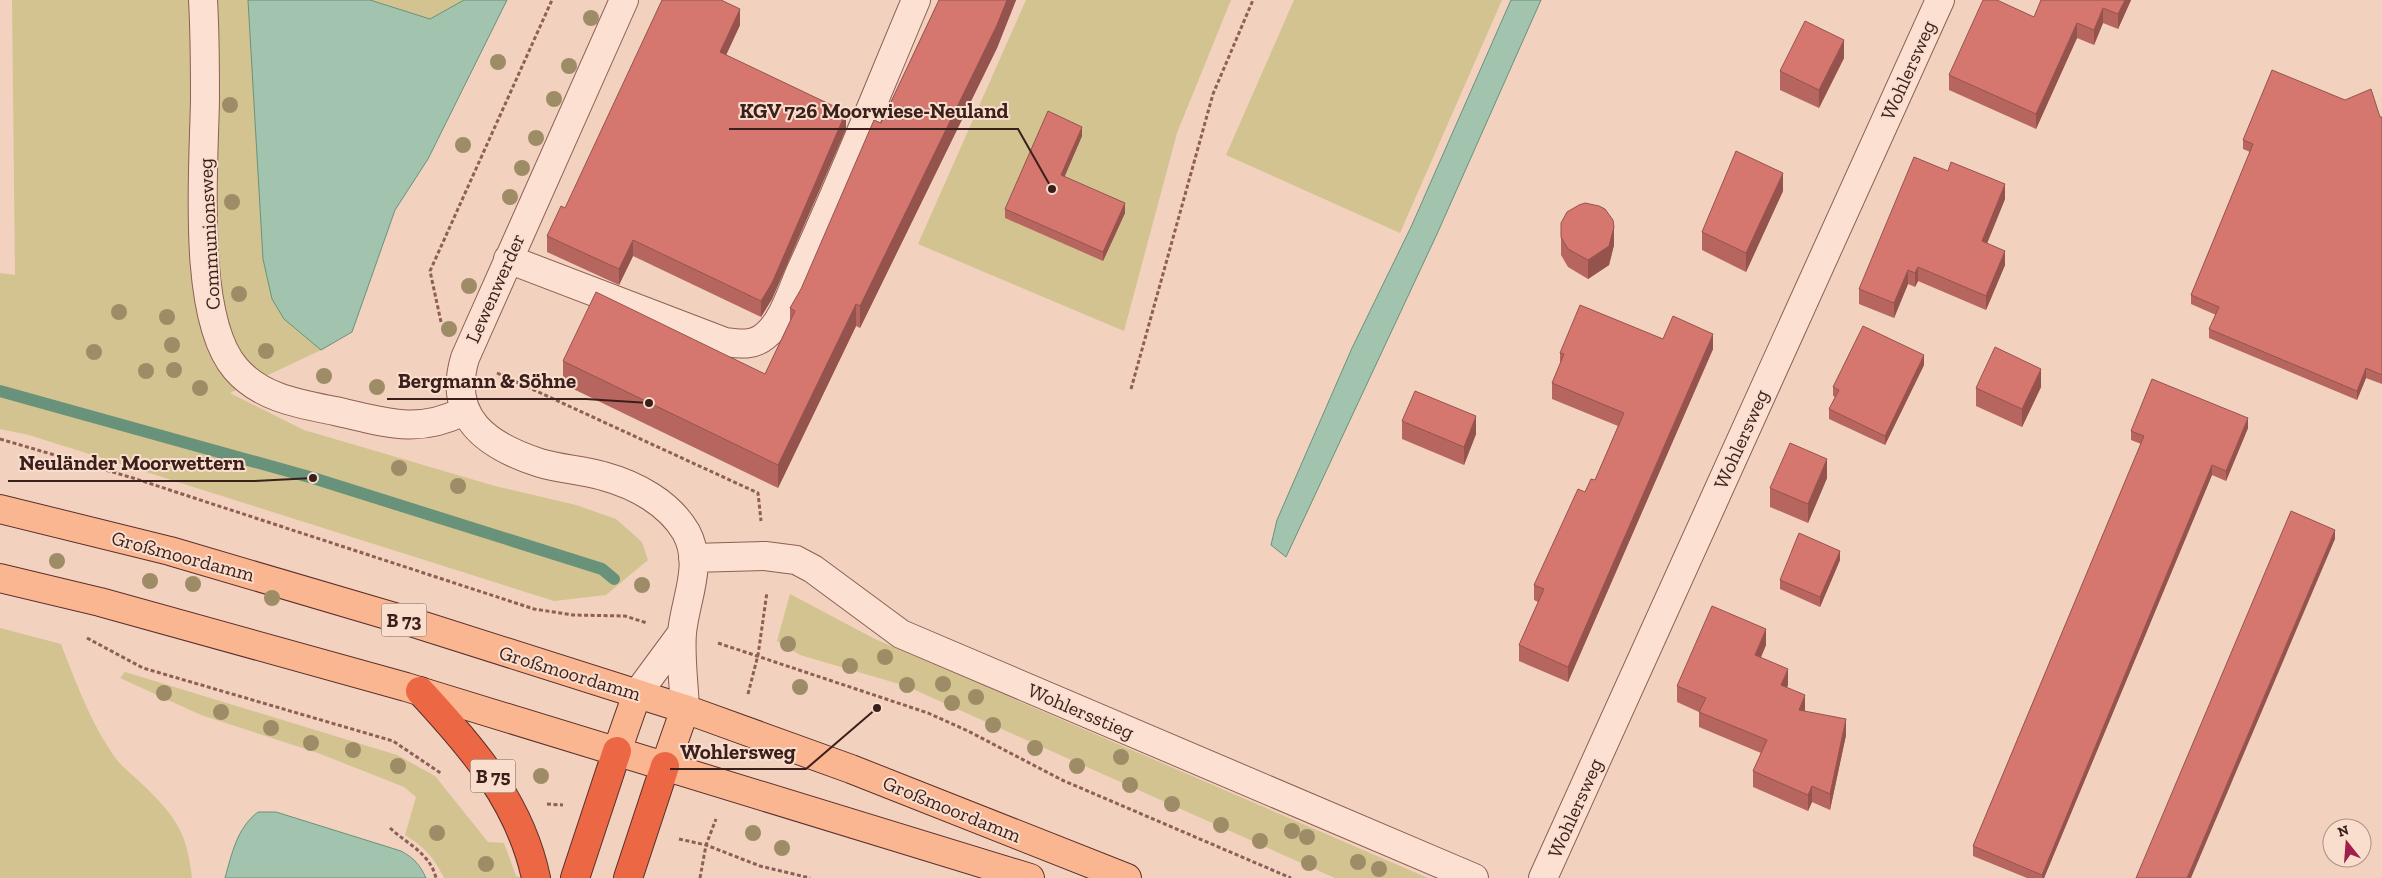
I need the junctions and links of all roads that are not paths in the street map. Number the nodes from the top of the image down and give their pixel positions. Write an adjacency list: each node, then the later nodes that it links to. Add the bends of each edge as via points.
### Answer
1 (203, 0): 6 (street, Communionsweg, via 206,272 212,316 222,348 236,370 259,389 288,401 391,424 422,426)
2 (624, 0): 5 (street, Lewenwerder)
3 (916, 0): 5 (street, via 782,312 766,336 755,343 726,342)
4 (1940, 0): 22 (street, Wohlersweg)
5 (508, 259): 6 (street, Lewenwerder, via 460,375)
6 (464, 411): 8 (street, Lewenwerder, via 475,427 491,441 516,454 541,463 604,476 657,501 673,512 687,534)
7 (0, 508): 12 (main road, Großmoordamm / B 73, via 170,551 411,622)
8 (693, 558): 10 (street, Lewenwerder, via 693,582); 21 (street, Wohlersstieg, via 765,556 796,560 901,634)
9 (0, 578): 11 (main road, Großmoordamm, via 100,602)
10 (682, 633): 12 (street); 13 (street)
11 (420, 691): 14 (main road, Großmoordamm); 16 (highway, B 75, via 459,732 502,790 528,845)
12 (637, 694): 13 (main road, Großmoordamm / B 73); 14 (main road)
13 (685, 709): 15 (main road); 20 (main road, Großmoordamm, via 851,769)
14 (617, 752): 15 (main road, Großmoordamm); 17 (highway)
15 (665, 766): 18 (highway); 19 (main road, Großmoordamm)
16 (536, 878)
17 (575, 878)
18 (628, 878)
19 (1030, 878)
20 (1127, 878)
21 (1474, 878)
22 (1543, 878)

